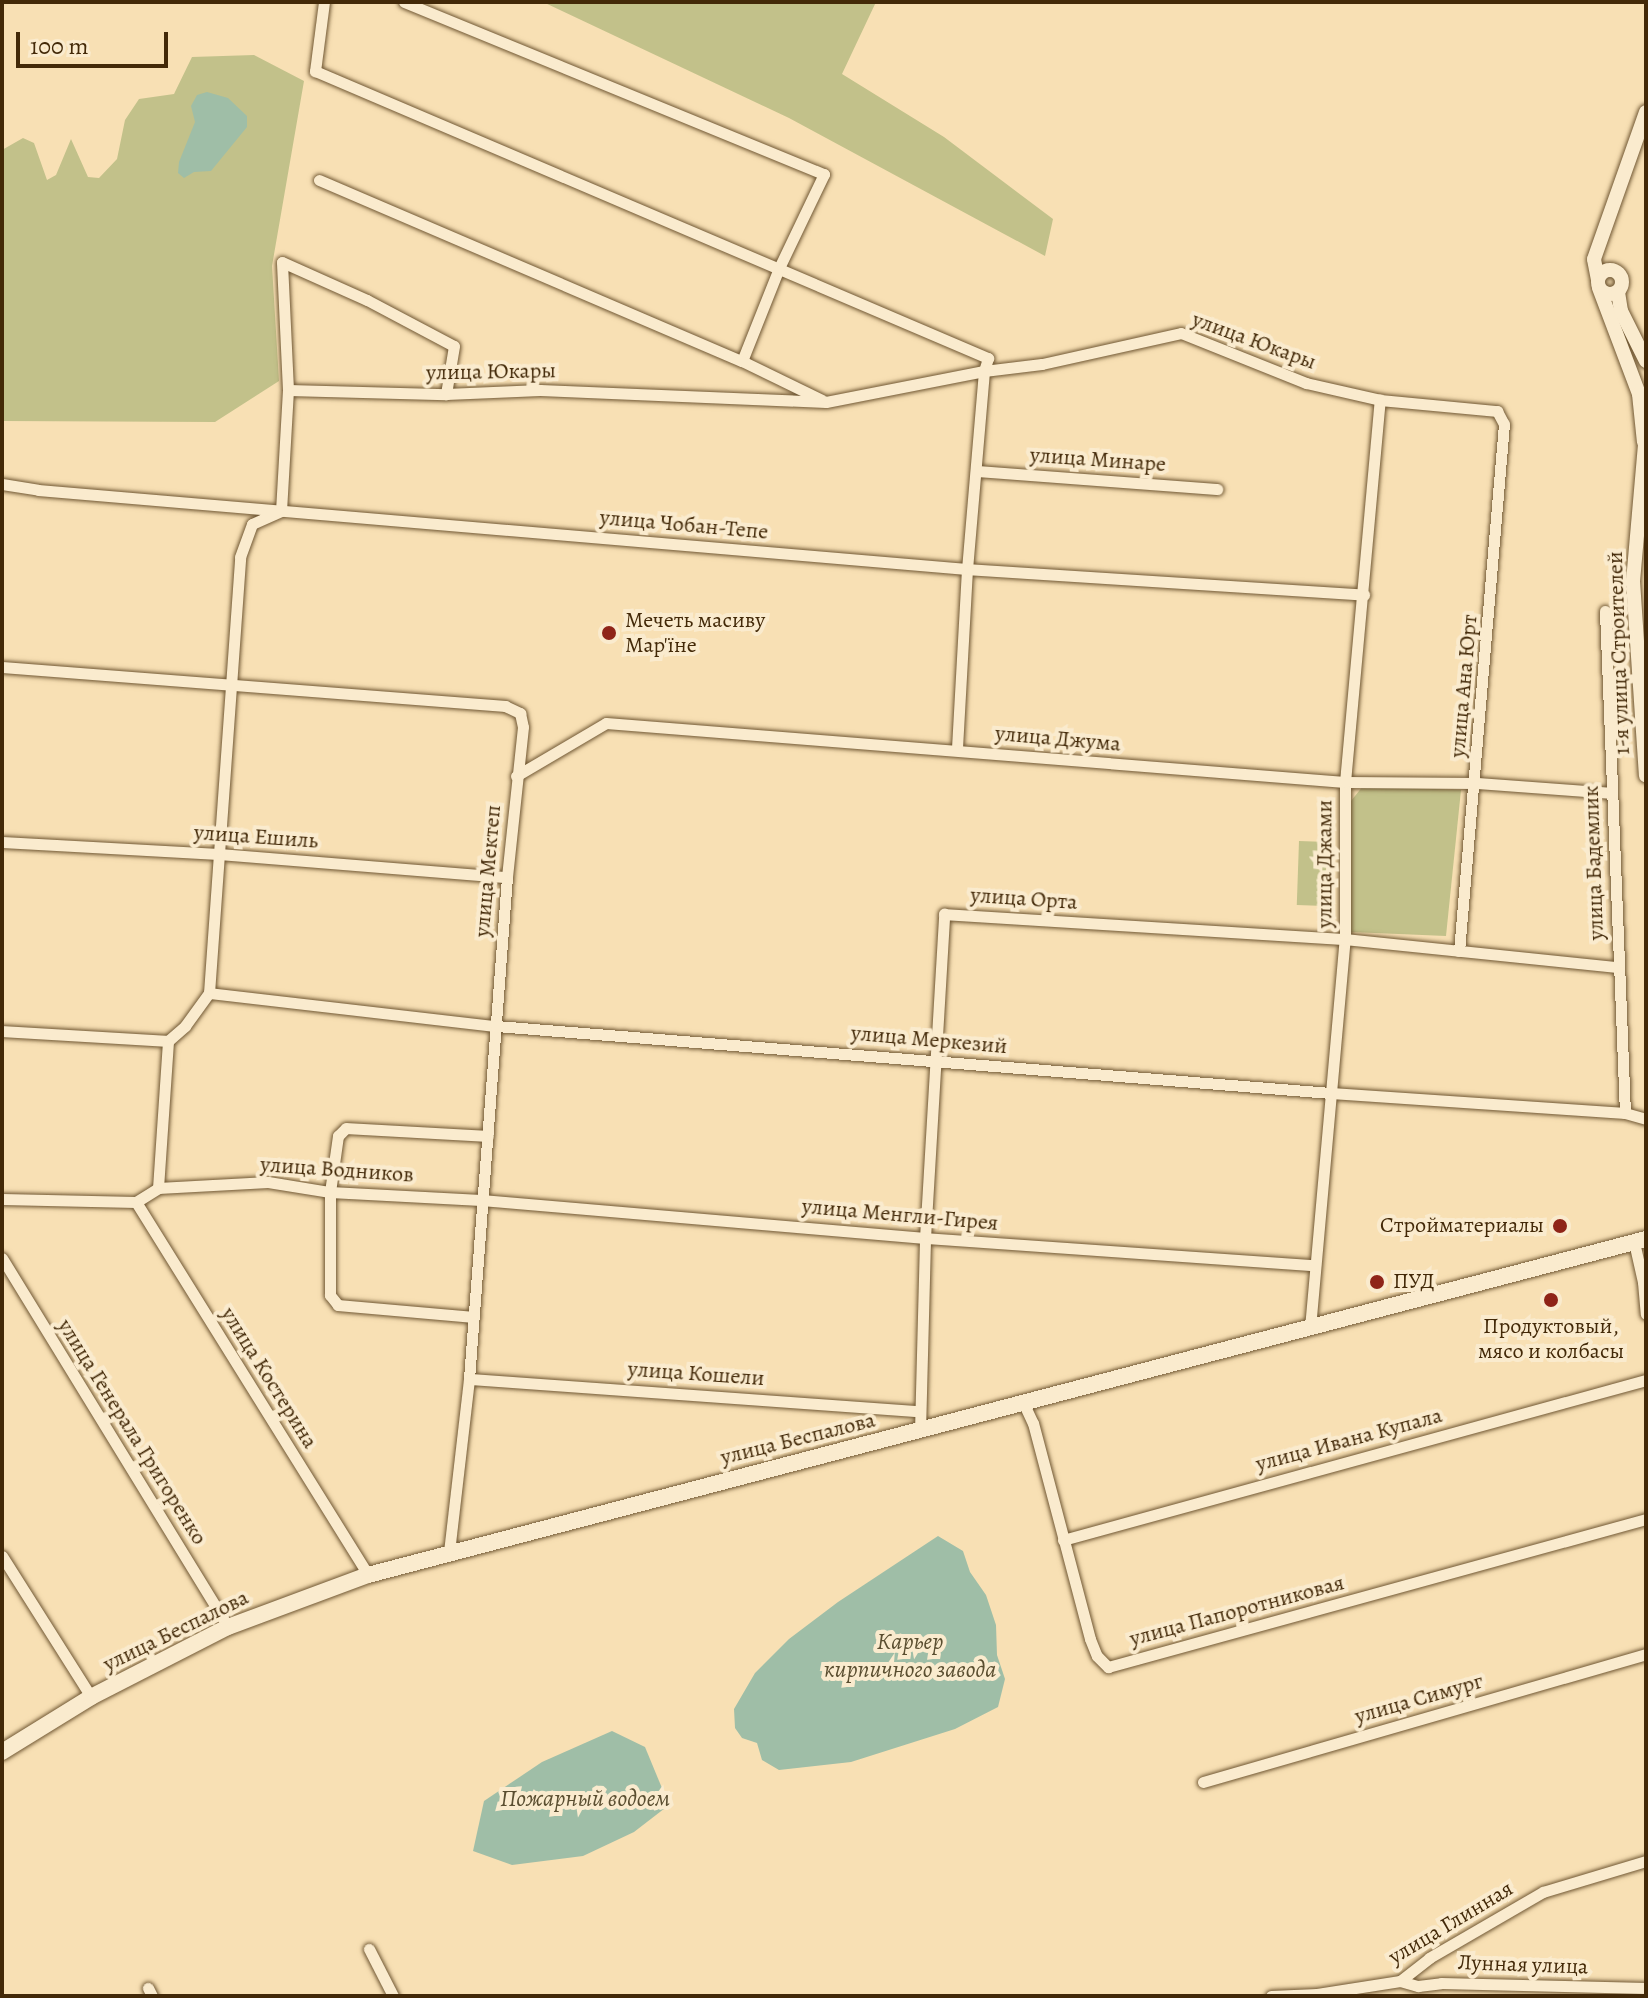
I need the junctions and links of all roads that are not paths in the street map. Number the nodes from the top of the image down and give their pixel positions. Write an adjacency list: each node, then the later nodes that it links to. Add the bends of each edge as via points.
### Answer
1 (324, 2): 6 (street, via 315,71)
2 (404, 2): 6 (street, via 824,174)
3 (1646, 112): 5 (street)
4 (319, 180): 10 (street)
5 (1594, 259): 7 (street); 8 (street, 1-я улица Строителей)
6 (779, 268): 10 (street); 12 (street, via 988,358)
7 (1616, 271): 8 (street, via 1605,271); 9 (street, via 1623,281)
8 (1598, 284): 9 (street, via 1610,294); 18 (street, 1-я улица Строителей, via 1639,394)
9 (1618, 292): 11 (street, via 1621,311)
10 (742, 361): 16 (street)
11 (1646, 361)
12 (984, 371): 15 (street, улица Юкары, via 1042,364 1181,333 1306,383); 16 (street, улица Юкары); 19 (street)
13 (288, 390): 14 (street, улица Юкары); 14 (street, via 282,262 454,346); 22 (street)
14 (446, 394): 16 (street, улица Юкары, via 540,390)
15 (1380, 400): 17 (street, улица Юкары, via 1497,411); 25 (street, улица Джами)
16 (826, 402)
17 (1504, 424): 33 (street, улица Ана Юрт)
18 (1645, 440): 24 (street, 1-я улица Строителей)
19 (976, 471): 21 (street, улица Минаре); 23 (street)
20 (2, 484): 22 (street, улица Чобан-Тепе)
21 (1217, 489)
22 (281, 511): 23 (street, улица Чобан-Тепе); 28 (street, via 252,524 240,557)
23 (967, 569): 25 (street, улица Чобан-Тепе); 29 (street)
24 (1640, 580): 31 (street, 1-я улица Строителей)
25 (1364, 595): 32 (street, улица Джами)
26 (1605, 611): 34 (street, улица Бадемлик)
27 (2, 667): 28 (street, улица Мектеп)
28 (233, 684): 30 (street, улица Мектеп, via 505,706 520,713 523,727); 36 (street)
29 (957, 750): 30 (street, улица Джума, via 606,723); 32 (street, улица Джума)
30 (516, 776): 37 (street, улица Мектеп)
31 (1646, 776)
32 (1345, 782): 33 (street, улица Джума); 38 (street, улица Джами)
33 (1476, 783): 34 (street, улица Джума); 39 (street, улица Ана Юрт)
34 (1611, 793): 40 (street, улица Бадемлик)
35 (2, 842): 36 (street, улица Ешиль)
36 (219, 854): 37 (street, улица Ешиль); 41 (street)
37 (507, 877): 42 (street, улица Мектеп)
38 (1345, 939): 39 (street, улица Орта); 45 (street, улица Орта, via 944,914); 46 (street, улица Джами)
39 (1459, 951): 40 (street, улица Орта)
40 (1617, 967): 47 (street, улица Бадемлик)
41 (209, 993): 42 (street, улица Меркезий); 44 (street)
42 (496, 1026): 45 (street, улица Меркезий); 49 (street, улица Мектеп)
43 (2, 1031): 44 (street)
44 (168, 1041): 50 (street)
45 (936, 1060): 46 (street, улица Меркезий); 55 (street, улица Орта)
46 (1331, 1093): 47 (street, улица Меркезий); 58 (street, улица Джами)
47 (1625, 1113): 48 (street, улица Меркезий)
48 (1646, 1119)
49 (488, 1136): 51 (street, via 346,1128 338,1136); 53 (street, улица Мектеп)
50 (158, 1188): 51 (street, улица Водников, via 268,1182); 54 (street, улица Водников)
51 (330, 1192): 53 (street, улица Водников); 60 (street, via 330,1295 338,1305)
52 (2, 1199): 54 (street)
53 (481, 1200): 55 (street, улица Менгли-Гирея); 60 (street, улица Мектеп)
54 (136, 1202): 71 (street, улица Костерина)
55 (925, 1238): 58 (street, улица Менгли-Гирея); 65 (street, улица Орта)
56 (1640, 1241): 59 (street); 61 (main road, улица Беспалова)
57 (2, 1258): 72 (street, улица Генерала Григоренко)
58 (1315, 1265): 61 (street, улица Джами)
59 (1646, 1314)
60 (474, 1317): 62 (street, улица Мектеп)
61 (1310, 1328): 64 (main road, улица Беспалова)
62 (469, 1379): 65 (street, улица Кошели); 69 (street, улица Мектеп)
63 (1646, 1380): 68 (street, улица Ивана Купала)
64 (1023, 1402): 66 (main road, улица Беспалова); 68 (street, улица Папоротниковая)
65 (920, 1411): 66 (street, улица Орта)
66 (920, 1431): 69 (main road, улица Беспалова)
67 (1646, 1519): 68 (street, улица Папоротниковая, via 1108,1667 1090,1639)
68 (1063, 1540)
69 (449, 1552): 71 (main road, улица Беспалова)
70 (2, 1556): 74 (street)
71 (368, 1575): 72 (main road, улица Беспалова)
72 (228, 1627): 74 (main road, улица Беспалова)
73 (1646, 1654): 76 (street, улица Симург)
74 (91, 1697): 75 (main road, улица Беспалова)
75 (2, 1752)
76 (1203, 1782)
77 (1646, 1861): 79 (street, улица Глинная, via 1543,1892 1429,1958)
78 (369, 1949): 81 (street)
79 (1400, 1981): 80 (street, Лунная улица, via 1418,1986); 82 (street, улица Глинная)
80 (1646, 1988)
81 (393, 1996)
82 (1271, 1996)

